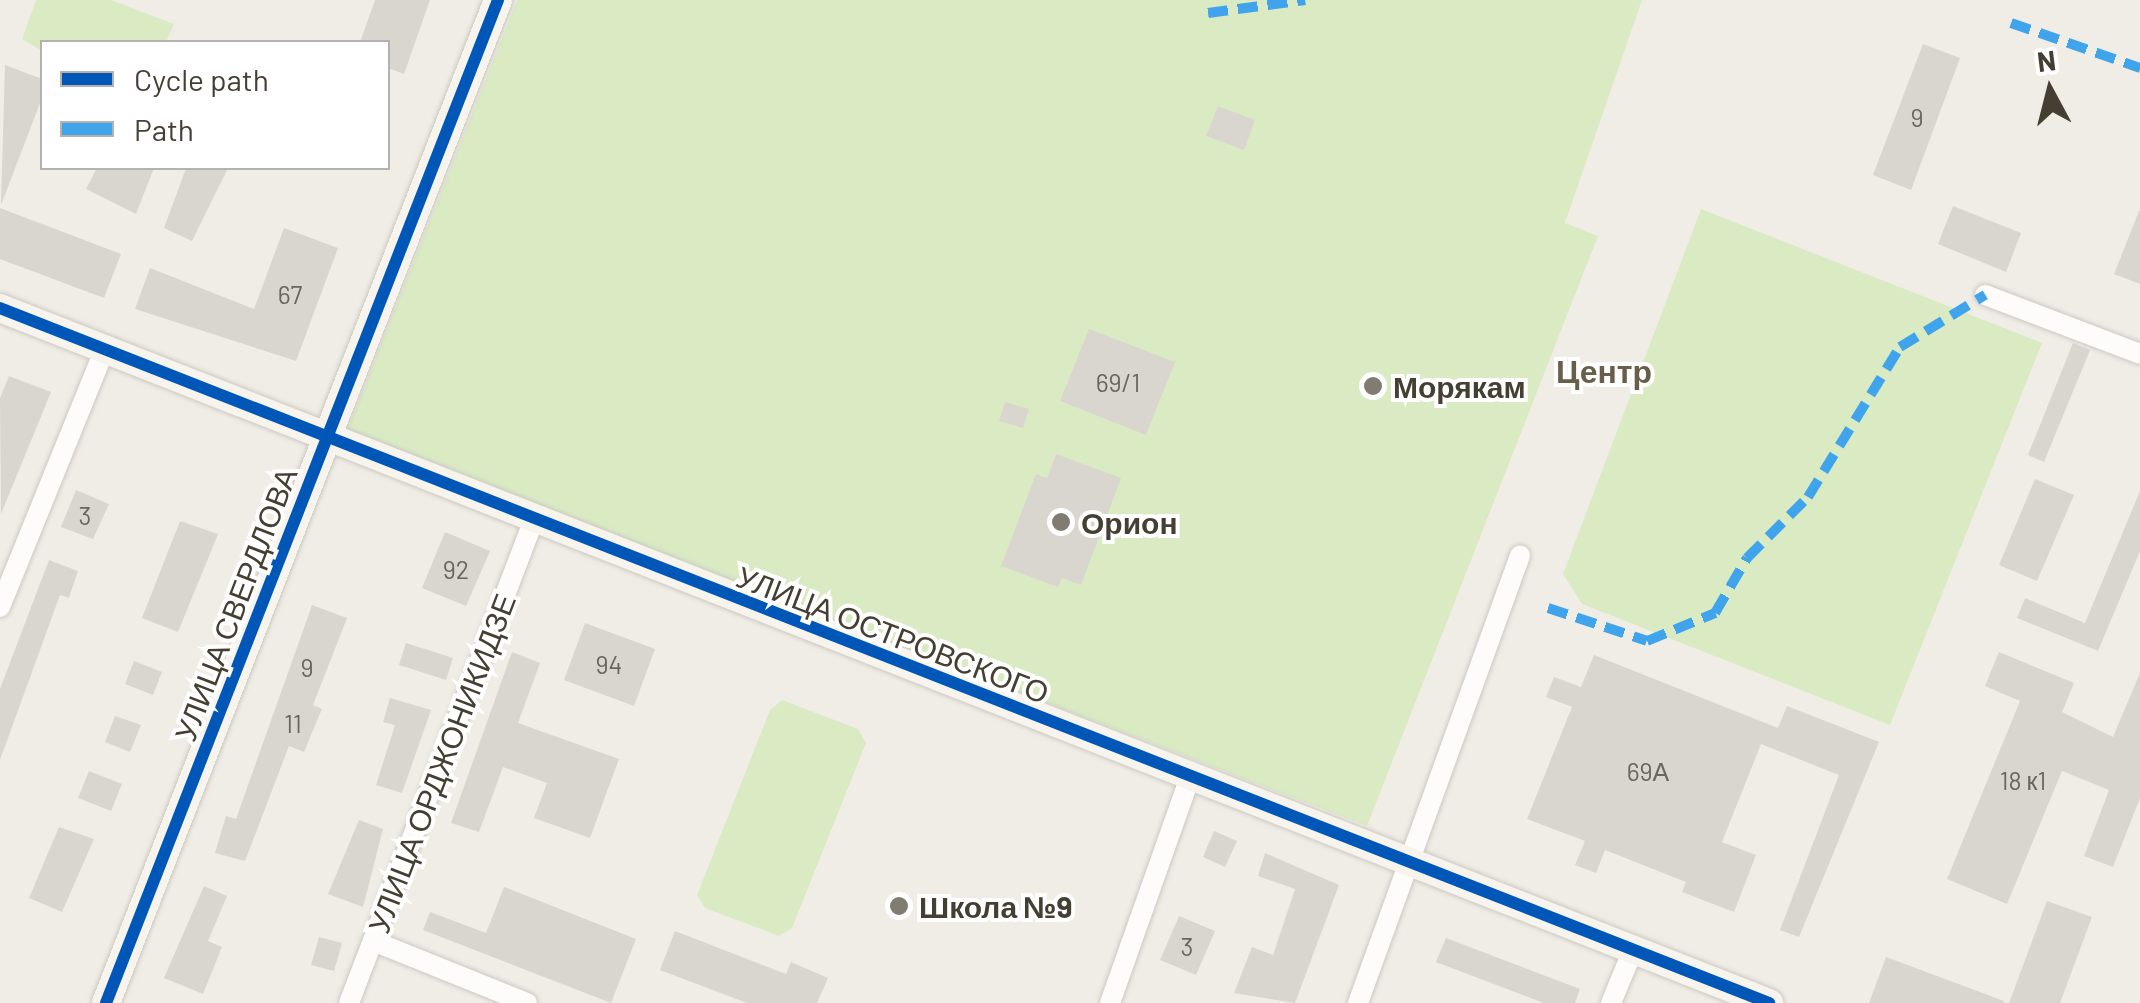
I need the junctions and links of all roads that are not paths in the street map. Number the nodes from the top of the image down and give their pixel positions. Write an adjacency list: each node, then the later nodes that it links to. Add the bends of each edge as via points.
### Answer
1 (498, 0): 6 (street, УЛИЦА СВЕРДЛОВА)
2 (1986, 295): 5 (street)
3 (0, 308): 4 (street, УЛИЦА ОСТРОВСКОГО)
4 (104, 350): 6 (street, УЛИЦА ОСТРОВСКОГО); 9 (street)
5 (2140, 354)
6 (326, 442): 7 (street, УЛИЦА ОСТРОВСКОГО); 15 (street, УЛИЦА СВЕРДЛОВА)
7 (532, 522): 11 (street, УЛИЦА ОСТРОВСКОГО); 13 (street, УЛИЦА ОРДЖОНИКИДЗЕ)
8 (1520, 555): 12 (street)
9 (6, 576): 10 (street)
10 (0, 607)
11 (1192, 772): 12 (street, УЛИЦА ОСТРОВСКОГО); 18 (street)
12 (1412, 860): 14 (street, УЛИЦА ОСТРОВСКОГО); 19 (street)
13 (373, 941): 16 (street, УЛИЦА ОРДЖОНИКИДЗЕ); 17 (street)
14 (1633, 950): 20 (street); 21 (street, УЛИЦА ОСТРОВСКОГО)
15 (106, 1003)
16 (350, 1003)
17 (527, 1003)
18 (1110, 1003)
19 (1358, 1003)
20 (1611, 1003)
21 (1769, 1003)

